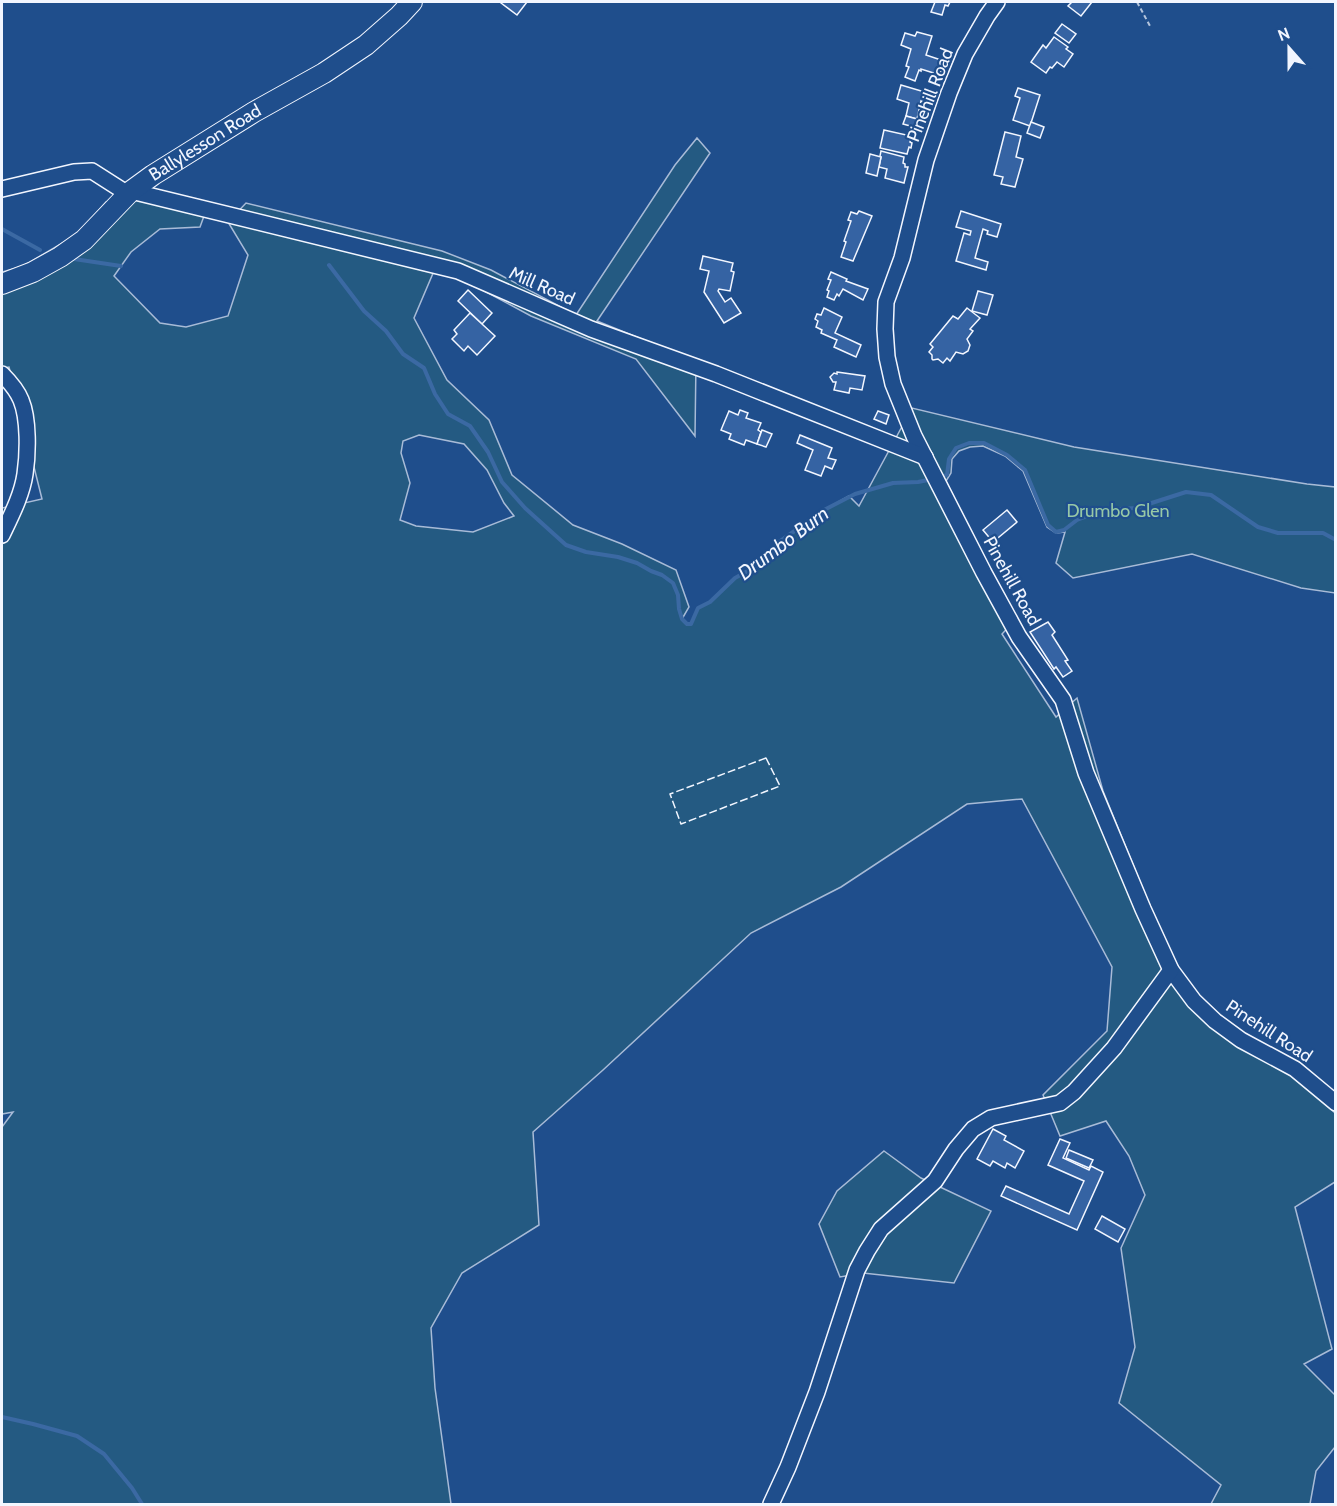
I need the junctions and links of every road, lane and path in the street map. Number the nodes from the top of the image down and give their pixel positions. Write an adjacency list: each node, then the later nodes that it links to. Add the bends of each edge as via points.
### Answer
1 (412, 2): 6 (main road, Ballylesson Road, via 366,45 153,175)
2 (997, 2): 9 (street, Pinehill Road, via 965,54 949,93 886,302 887,357 893,384)
3 (1137, 2): 4 (path)
4 (1150, 26)
5 (2, 189): 6 (street, Mill Road, via 92,171)
6 (130, 193): 7 (main road, Ballylesson Road, via 84,240 33,272); 9 (street, Mill Road, via 458,271 591,329 716,374)
7 (2, 284)
8 (2, 374): 10 (street, via 22,401 28,431 25,475)
9 (928, 463): 11 (street, Pinehill Road, via 1019,637 1064,700 1086,773)
10 (2, 535)
11 (1171, 970): 12 (street, Pinehill Road, via 1215,1021 1295,1069); 13 (street, via 1114,1047 1074,1092 1060,1103 991,1119 973,1129 935,1181 881,1229 857,1270 817,1392)
12 (1335, 1103)
13 (771, 1504)

